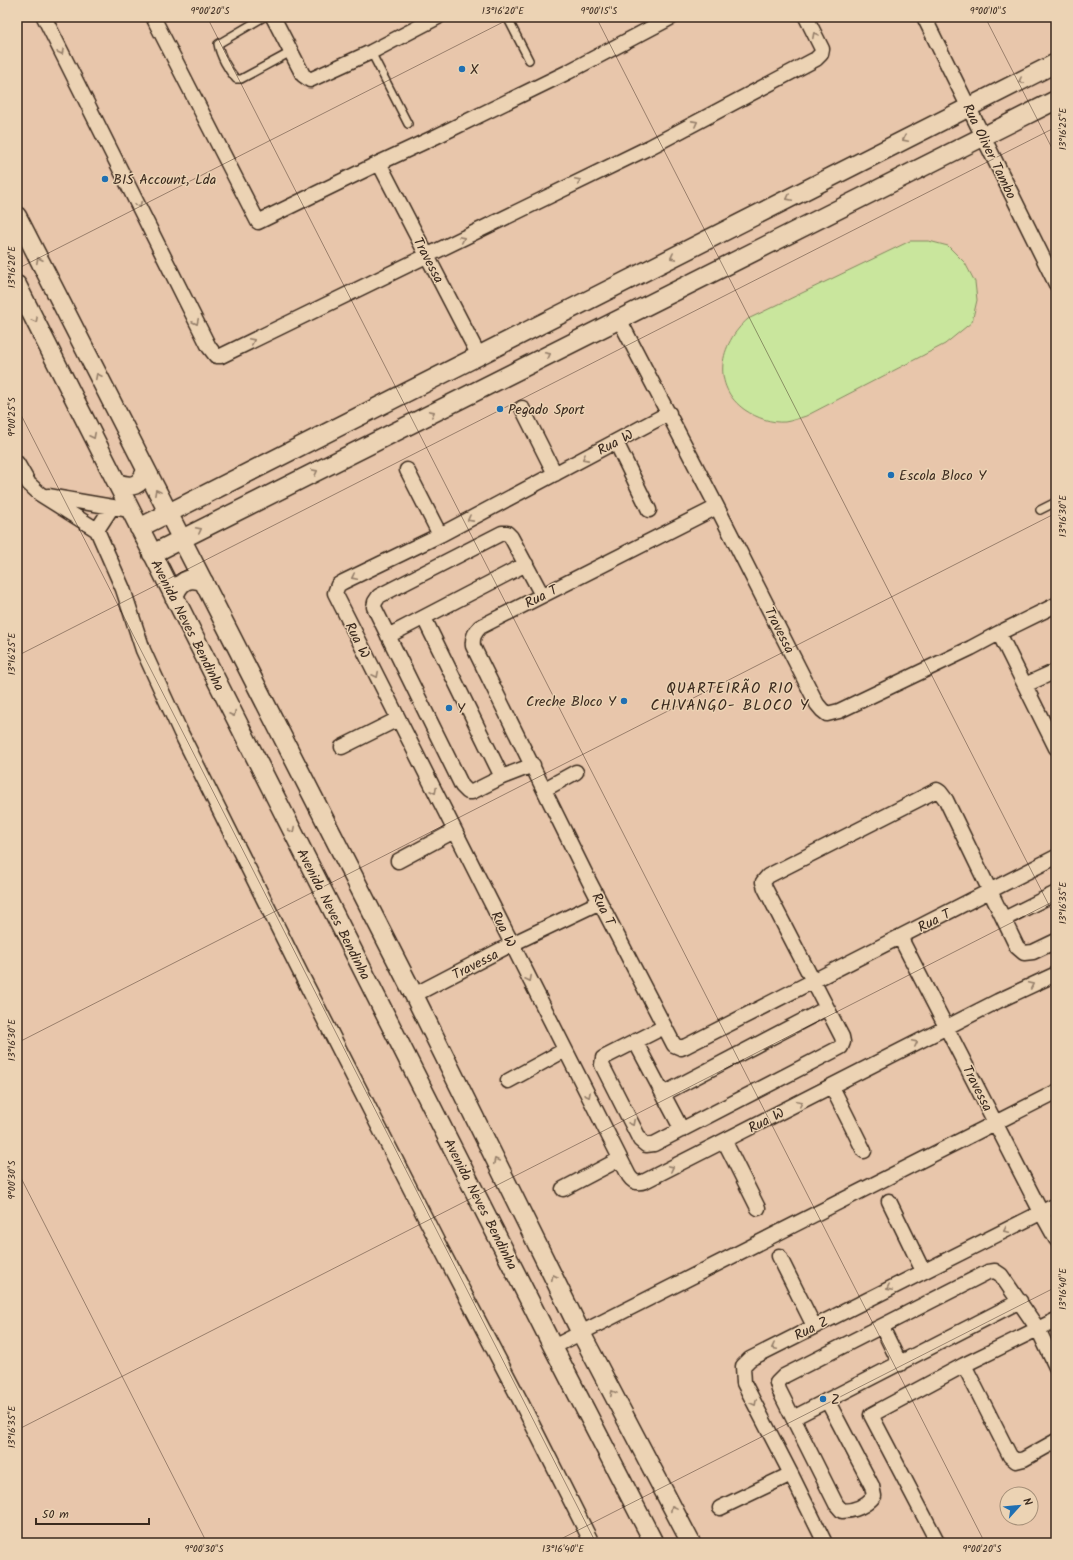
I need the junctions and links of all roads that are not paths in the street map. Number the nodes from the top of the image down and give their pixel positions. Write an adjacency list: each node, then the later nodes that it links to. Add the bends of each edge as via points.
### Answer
1 (44, 17): 20 (street, one-way to 20, via 216,356 221,356)
2 (153, 17): 18 (street, via 258,222)
3 (264, 17): 10 (lane, via 218,44 231,74 236,79 241,79)
4 (273, 17): 10 (street)
5 (438, 17): 11 (street)
6 (507, 17): 12 (lane)
7 (672, 17): 18 (street, via 568,72)
8 (806, 17): 20 (street, one-way to 8, via 650,147 816,59 822,54 822,49)
9 (924, 17): 15 (street, Rua Oliver Tambo)
10 (291, 52): 11 (street, via 303,75 310,80)
11 (371, 52): 16 (lane)
12 (529, 60)
13 (1056, 63): 15 (street, one-way to 15)
14 (1056, 100): 17 (street)
15 (969, 107): 17 (street, Rua Oliver Tambo); 24 (street, one-way to 24)
16 (408, 124)
17 (983, 136): 21 (street, Rua Oliver Tambo); 23 (street)
18 (379, 163): 20 (street, Travessa)
19 (17, 216): 29 (street, one-way to 19)
20 (427, 256): 24 (street, Travessa)
21 (1056, 284)
22 (17, 285): 33 (street, Avenida Neves Bendinha, one-way to 33)
23 (619, 319): 26 (street, Travessa); 43 (street, one-way to 23)
24 (479, 356): 34 (street)
25 (522, 408): 31 (street)
26 (668, 413): 27 (street, Rua W); 38 (street, Travessa)
27 (616, 442): 31 (street, Rua W, one-way to 31); 40 (street)
28 (17, 463): 32 (street)
29 (146, 470): 33 (street, via 142,480 136,485 125,486); 42 (street, one-way to 29)
30 (407, 470): 46 (street)
31 (555, 474): 46 (street, Rua W, one-way to 46)
32 (23, 483): 35 (street)
33 (116, 483): 39 (street, Avenida Neves Bendinha)
34 (213, 491): 42 (street); 43 (street, via 210,498 212,507 217,514)
35 (40, 494): 37 (street); 45 (street)
36 (1056, 502): 41 (lane)
37 (112, 507): 39 (street); 45 (street)
38 (717, 507): 51 (street, Rua T); 55 (street, Travessa, via 817,704 827,714 839,711)
39 (130, 510): 44 (street, Avenida Neves Bendinha)
40 (649, 510)
41 (1040, 510)
42 (168, 514): 44 (street); 47 (street)
43 (226, 517): 47 (street, one-way to 43)
44 (140, 528): 48 (street, Avenida Neves Bendinha)
45 (97, 530): 116 (street, via 123,589 143,650 181,733 320,1012)
46 (440, 535): 59 (street, Rua W, one-way to 59, via 343,582 336,589 337,597)
47 (182, 539): 48 (street); 50 (street)
48 (152, 554): 52 (street, Avenida Neves Bendinha)
49 (526, 564): 51 (street); 54 (street); 56 (street, via 512,537 502,533 379,596 374,608)
50 (204, 582): 52 (street, via 196,578 188,580 177,589); 78 (street)
51 (542, 595): 62 (street, Rua T, via 480,627 472,641)
52 (174, 598): 107 (street, Avenida Neves Bendinha, one-way to 107)
53 (1056, 605): 55 (street, Travessa)
54 (424, 618): 56 (street); 64 (street)
55 (999, 633): 58 (street)
56 (388, 636): 64 (street, via 462,786 468,792 472,792)
57 (1056, 671): 58 (street)
58 (1025, 685): 61 (street)
59 (398, 719): 60 (street); 66 (street, Rua W, one-way to 66)
60 (342, 747)
61 (1056, 748)
62 (533, 764): 64 (street); 65 (street, Rua T)
63 (576, 772): 65 (street)
64 (502, 777)
65 (545, 789): 71 (street, Rua T)
66 (454, 830): 68 (street); 75 (street, Rua W)
67 (1056, 857): 69 (street, Rua T)
68 (398, 861)
69 (990, 891): 72 (street); 73 (street, Rua T); 77 (street, via 940,792 937,790 926,794 768,876 763,882)
70 (1056, 893): 72 (street)
71 (600, 902): 75 (street, Travessa); 80 (street, Rua T)
72 (1004, 919): 74 (street, via 1017,946 1024,953 1034,952)
73 (900, 937): 77 (street, Rua T); 81 (street, Travessa)
74 (1056, 941)
75 (512, 944): 78 (street, Travessa); 83 (street, Rua W, one-way to 83)
76 (1056, 974): 81 (street, Rua W, one-way to 76)
77 (813, 982): 79 (street); 80 (street, Rua T, via 681,1048 674,1045)
78 (414, 995): 106 (street, one-way to 78)
79 (827, 1008): 87 (street); 89 (street, via 844,1042 841,1047)
80 (664, 1027): 82 (street)
81 (947, 1028): 85 (street, Rua W, one-way to 81); 88 (street, Travessa)
82 (635, 1041): 87 (street); 89 (street, one-way to 89, via 603,1058 602,1065 640,1140 646,1145 654,1144)
83 (565, 1050): 84 (street); 92 (street, Rua W, one-way to 92)
84 (508, 1081)
85 (832, 1087): 90 (street, Rua W, one-way to 85); 91 (street)
86 (1056, 1092): 88 (street)
87 (663, 1094): 89 (street)
88 (995, 1123): 97 (street, Travessa); 106 (street)
89 (682, 1130)
90 (724, 1142): 92 (street, Rua W, one-way to 90, via 632,1180 640,1184); 96 (street)
91 (864, 1151)
92 (620, 1159): 93 (street)
93 (563, 1189)
94 (889, 1201): 100 (street)
95 (1056, 1205): 97 (street, Rua Z)
96 (758, 1208)
97 (1040, 1212): 98 (street, Travessa); 100 (street, Rua Z, one-way to 100)
98 (1056, 1239)
99 (779, 1256): 103 (street)
100 (923, 1271): 103 (street, Rua Z, one-way to 103)
101 (1020, 1301): 104 (street, via 1001,1275 995,1271 988,1272); 105 (street); 108 (street)
102 (1056, 1320): 105 (street)
103 (814, 1326): 114 (street, Rua Z, one-way to 114, via 750,1359 743,1366 744,1383)
104 (882, 1327): 108 (street); 112 (street, via 784,1376 778,1383 778,1390)
105 (1038, 1329): 109 (street); 110 (street)
106 (581, 1333): 107 (street); 118 (street, one-way to 106)
107 (553, 1347): 117 (street, Avenida Neves Bendinha)
108 (900, 1364): 111 (street)
109 (964, 1365): 113 (street, via 1010,1456 1016,1461); 120 (street, via 871,1415)
110 (1056, 1367)
111 (827, 1400): 112 (street); 112 (street, via 872,1486 874,1496 869,1502 851,1511 842,1511 836,1504)
112 (793, 1418)
113 (1056, 1441)
114 (791, 1474): 115 (street); 119 (street, Rua Z)
115 (720, 1508)
116 (592, 1543)
117 (654, 1543)
118 (691, 1543)
119 (825, 1543)
120 (938, 1543)

